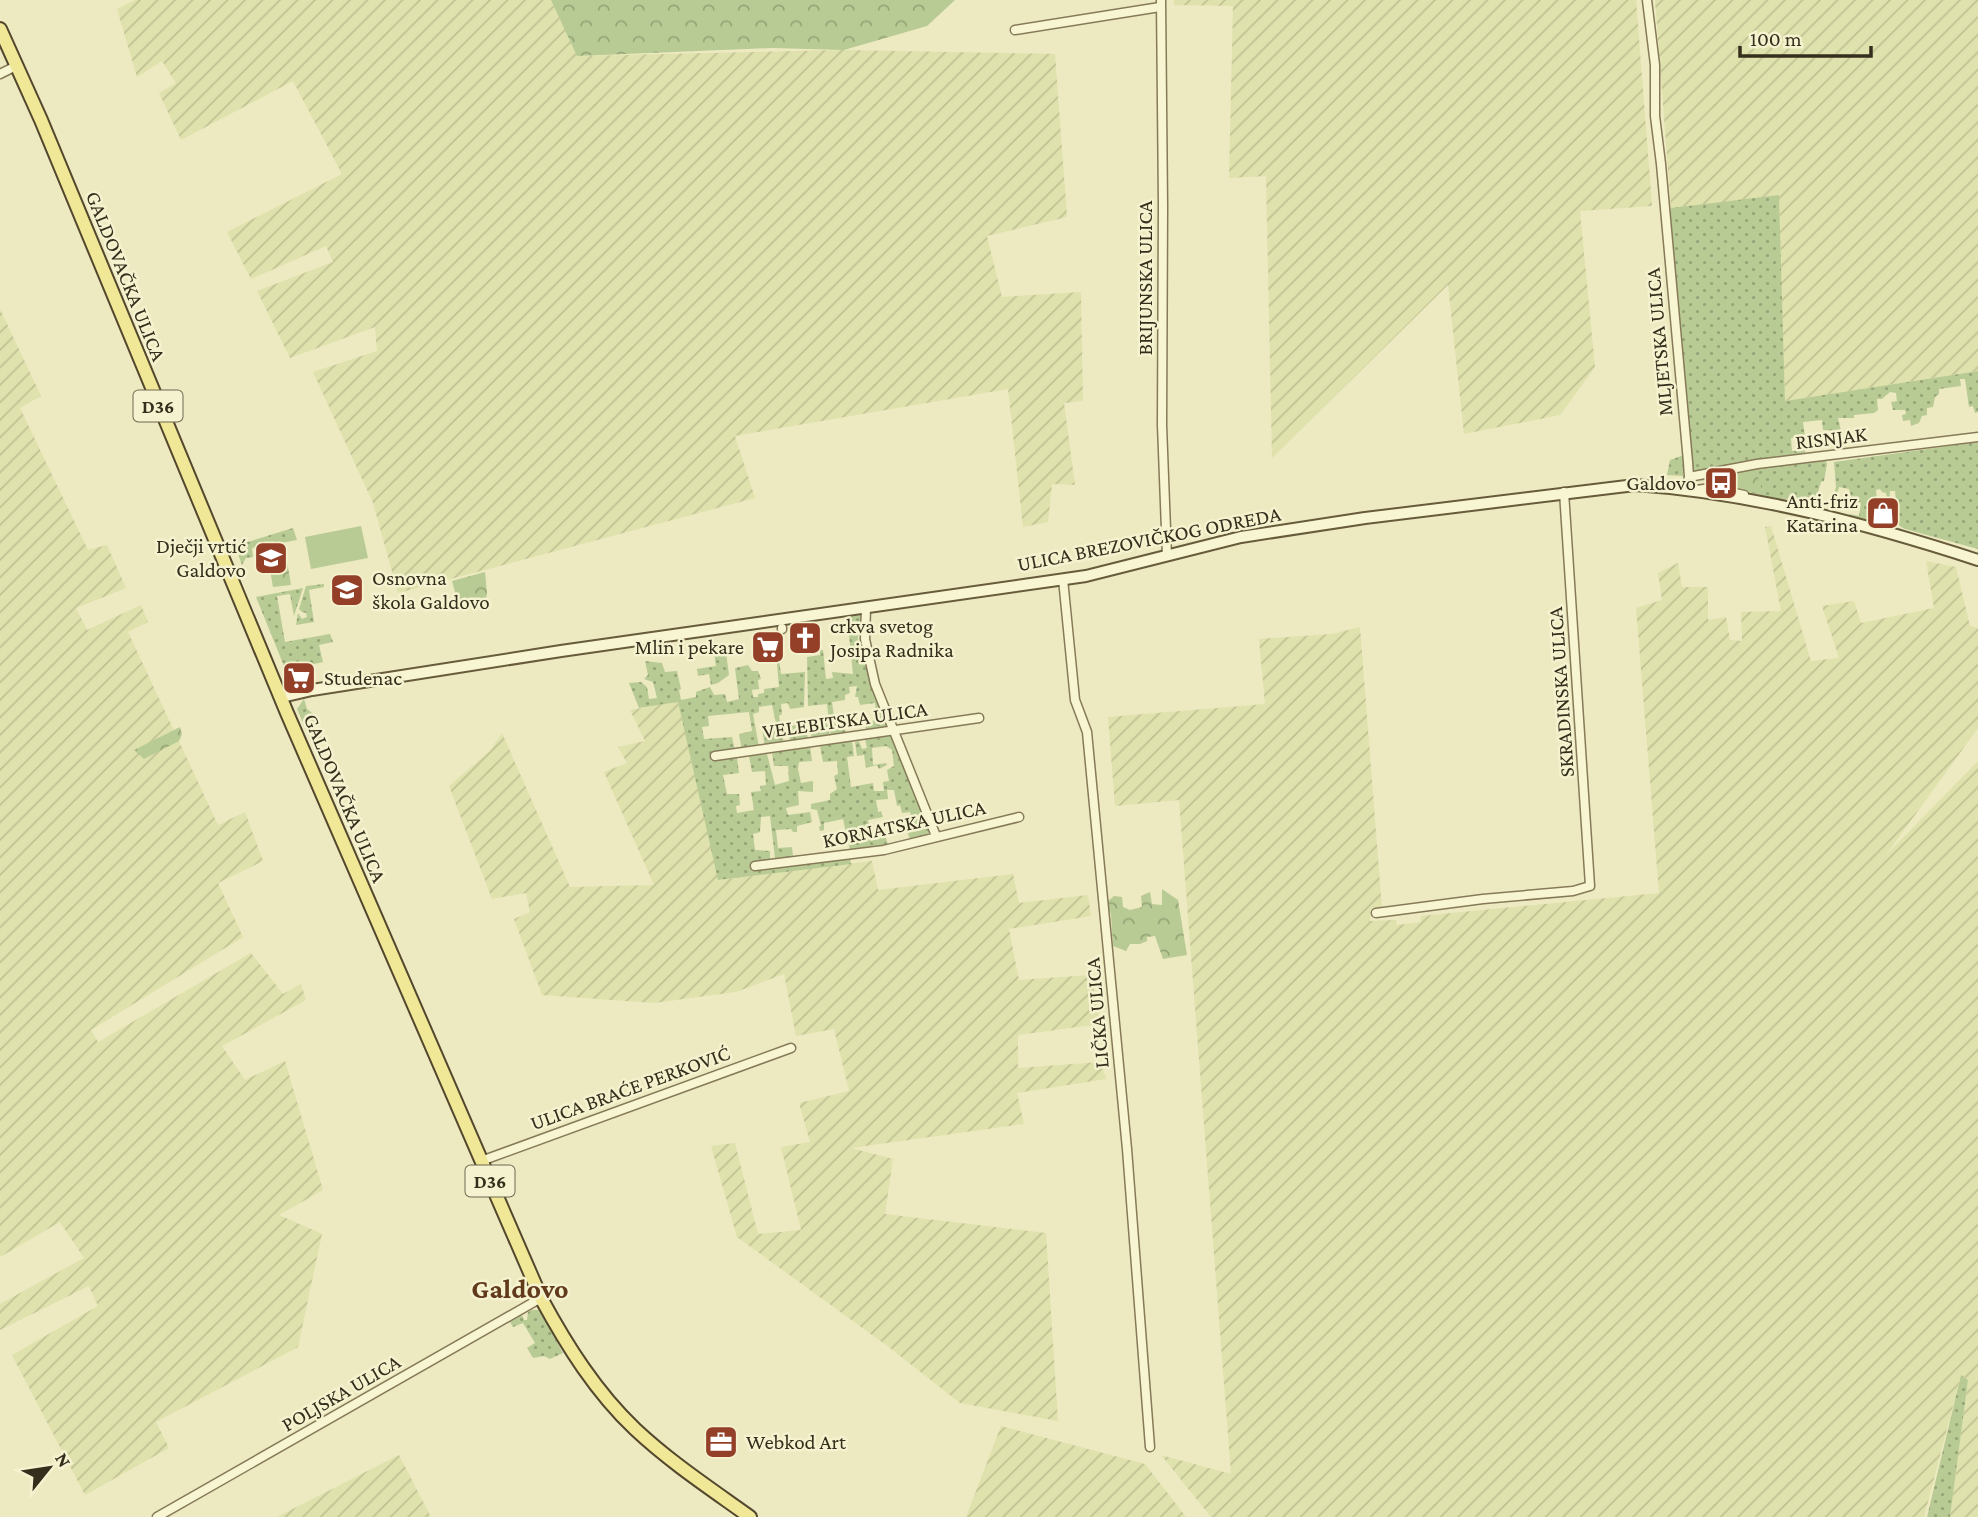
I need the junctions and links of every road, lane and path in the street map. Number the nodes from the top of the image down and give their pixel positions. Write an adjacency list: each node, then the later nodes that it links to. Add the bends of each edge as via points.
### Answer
1 (1647, 0): 8 (street, MLJETSKA ULICA)
2 (1161, 4): 4 (street); 11 (street, BRIJUNSKA ULICA, via 1162,425)
3 (0, 29): 5 (main road, GALDOVAČKA ULICA / D36)
4 (1014, 30)
5 (16, 66): 6 (street); 15 (main road, GALDOVAČKA ULICA / D36)
6 (0, 74)
7 (1978, 437): 8 (street, RISNJAK)
8 (1689, 477): 9 (street, MLJETSKA ULICA)
9 (1689, 490): 10 (main road, ULICA BREZOVIČKOG ODREDA, via 1635,485); 12 (main road, ULICA BREZOVIČKOG ODREDA, via 1842,519)
10 (1564, 492): 11 (main road, ULICA BREZOVIČKOG ODREDA, via 1241,537); 22 (street, SKRADINSKA ULICA, via 1590,886)
11 (1167, 556): 13 (main road, ULICA BREZOVIČKOG ODREDA)
12 (1978, 560)
13 (1063, 579): 14 (main road, ULICA BREZOVIČKOG ODREDA); 26 (street, LIČKA ULICA, via 1075,700 1087,732 1090,759)
14 (866, 608): 15 (main road, ULICA BREZOVIČKOG ODREDA); 17 (street, via 868,659)
15 (282, 697): 24 (main road, GALDOVAČKA ULICA / D36)
16 (979, 718): 17 (street, VELEBITSKA ULICA)
17 (894, 730): 18 (street, VELEBITSKA ULICA); 20 (street)
18 (715, 756)
19 (1019, 817): 20 (street, KORNATSKA ULICA)
20 (936, 836): 21 (street, KORNATSKA ULICA, via 884,850)
21 (755, 866)
22 (1376, 913)
23 (791, 1048): 24 (street, ULICA BRAĆE PERKOVIĆ)
24 (481, 1161): 25 (main road, GALDOVAČKA ULICA / D36)
25 (541, 1298): 27 (street, POLJSKA ULICA); 28 (main road, GALDOVAČKA ULICA / D36, via 581,1366 634,1428)
26 (1150, 1447)
27 (157, 1517)
28 (750, 1517)

